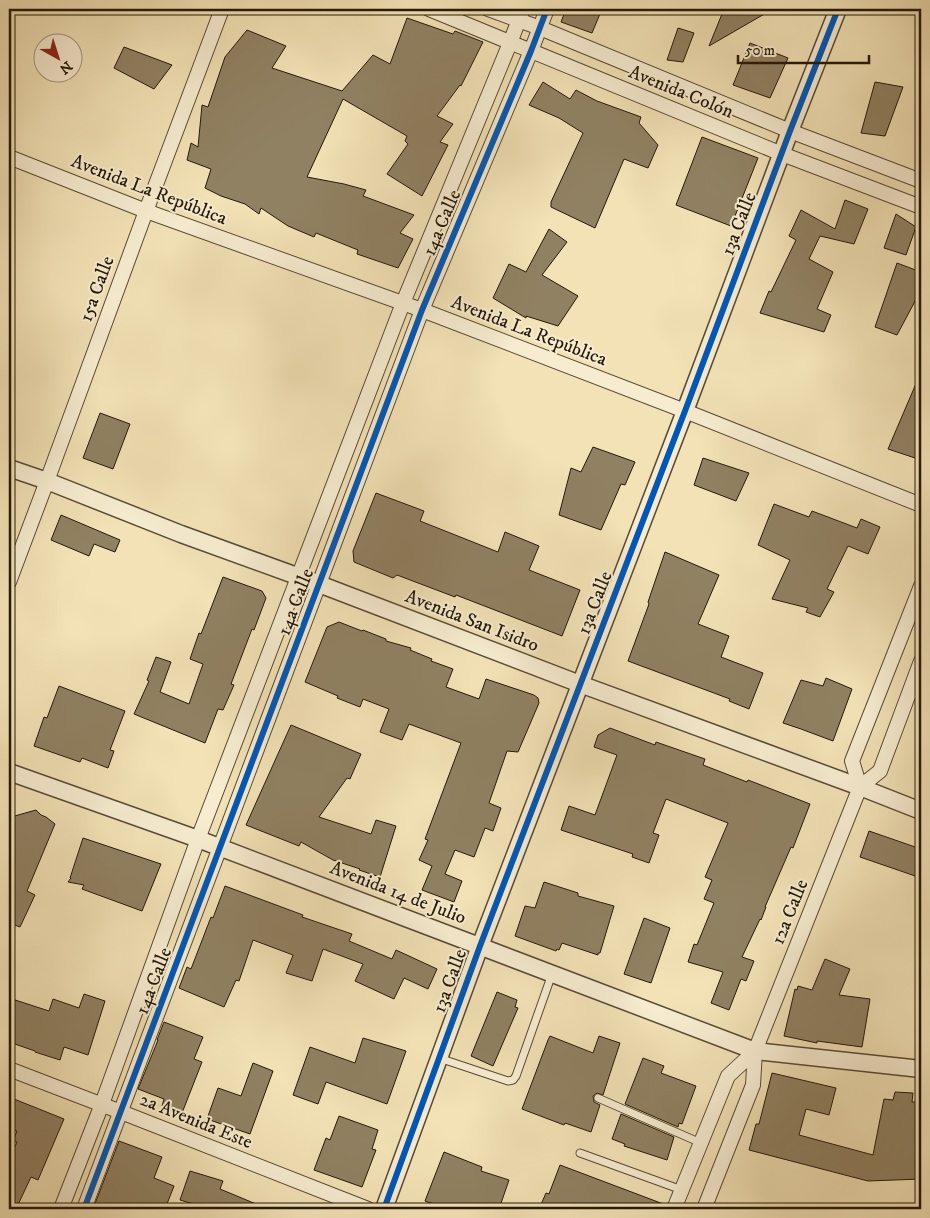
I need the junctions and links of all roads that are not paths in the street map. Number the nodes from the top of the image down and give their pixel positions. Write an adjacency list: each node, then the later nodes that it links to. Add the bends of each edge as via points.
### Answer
1 (222, 9): 15 (street, 15a Calle)
2 (429, 9): 8 (street, Avenida Colón)
3 (488, 9): 6 (street, Avenida Colón)
4 (547, 9): 7 (street, 14a Calle)
5 (838, 9): 10 (street, 13a Calle)
6 (520, 15): 7 (street, Avenida Colón); 8 (street, 14a Calle)
7 (540, 28): 9 (street, 14a Calle); 10 (street, Avenida Colón)
8 (510, 43): 9 (street, Avenida Colón); 16 (street, 14a Calle)
9 (531, 52): 11 (street, Avenida Colón); 17 (street, 14a Calle)
10 (790, 131): 11 (street, 13a Calle); 13 (street, Avenida Colón)
11 (782, 154): 14 (street, Avenida Colón); 18 (street, 13a Calle)
12 (9, 157): 15 (street, Avenida La República)
13 (921, 181)
14 (921, 207)
15 (146, 211): 16 (street, Avenida La República); 20 (street, 15a Calle)
16 (403, 303): 17 (street, Avenida La República); 22 (street, 14a Calle)
17 (422, 310): 18 (street, Avenida La República); 24 (street, 14a Calle)
18 (685, 410): 21 (street, Avenida La República); 27 (street, 13a Calle)
19 (9, 468): 20 (street, Avenida San Isidro)
20 (47, 481): 22 (street, Avenida San Isidro); 23 (street, 15a Calle)
21 (921, 505)
22 (298, 576): 24 (street, Avenida San Isidro); 31 (street, 14a Calle)
23 (9, 582)
24 (319, 584): 27 (street, Avenida San Isidro); 32 (street, 14a Calle)
25 (921, 586): 29 (street, via 852,761)
26 (921, 661): 29 (street, 12a Calle, via 880,771)
27 (580, 684): 29 (street, Avenida San Isidro); 33 (street, 13a Calle)
28 (9, 772): 31 (street, Avenida 14 de Julio)
29 (860, 787): 30 (street, Avenida San Isidro); 35 (street, 12a Calle)
30 (921, 811)
31 (198, 838): 32 (street, Avenida 14 de Julio); 40 (street, 14a Calle)
32 (220, 848): 33 (street, Avenida 14 de Julio); 41 (street, 14a Calle)
33 (480, 946): 34 (street, Avenida 14 de Julio); 36 (street, 13a Calle)
34 (552, 974): 35 (street, Avenida 14 de Julio); 36 (lane, via 513,1080)
35 (756, 1051): 38 (street, Avenida 14 de Julio); 42 (street, 12a Calle, via 728,1076); 50 (street, 12a Calle, via 753,1085)
36 (438, 1058): 48 (street, 13a Calle)
37 (9, 1069): 40 (street, 2a Avenida Este)
38 (921, 1069)
39 (598, 1098): 42 (lane)
40 (102, 1104): 41 (street, 2a Avenida Este); 45 (street, 14a Calle)
41 (121, 1112): 46 (street, 14a Calle); 47 (street, 2a Avenida Este)
42 (701, 1143): 44 (street, 12a Calle)
43 (580, 1153): 44 (lane)
44 (682, 1190): 49 (street, 12a Calle)
45 (61, 1209)
46 (84, 1209)
47 (368, 1209)
48 (384, 1209)
49 (674, 1209)
50 (704, 1209)

